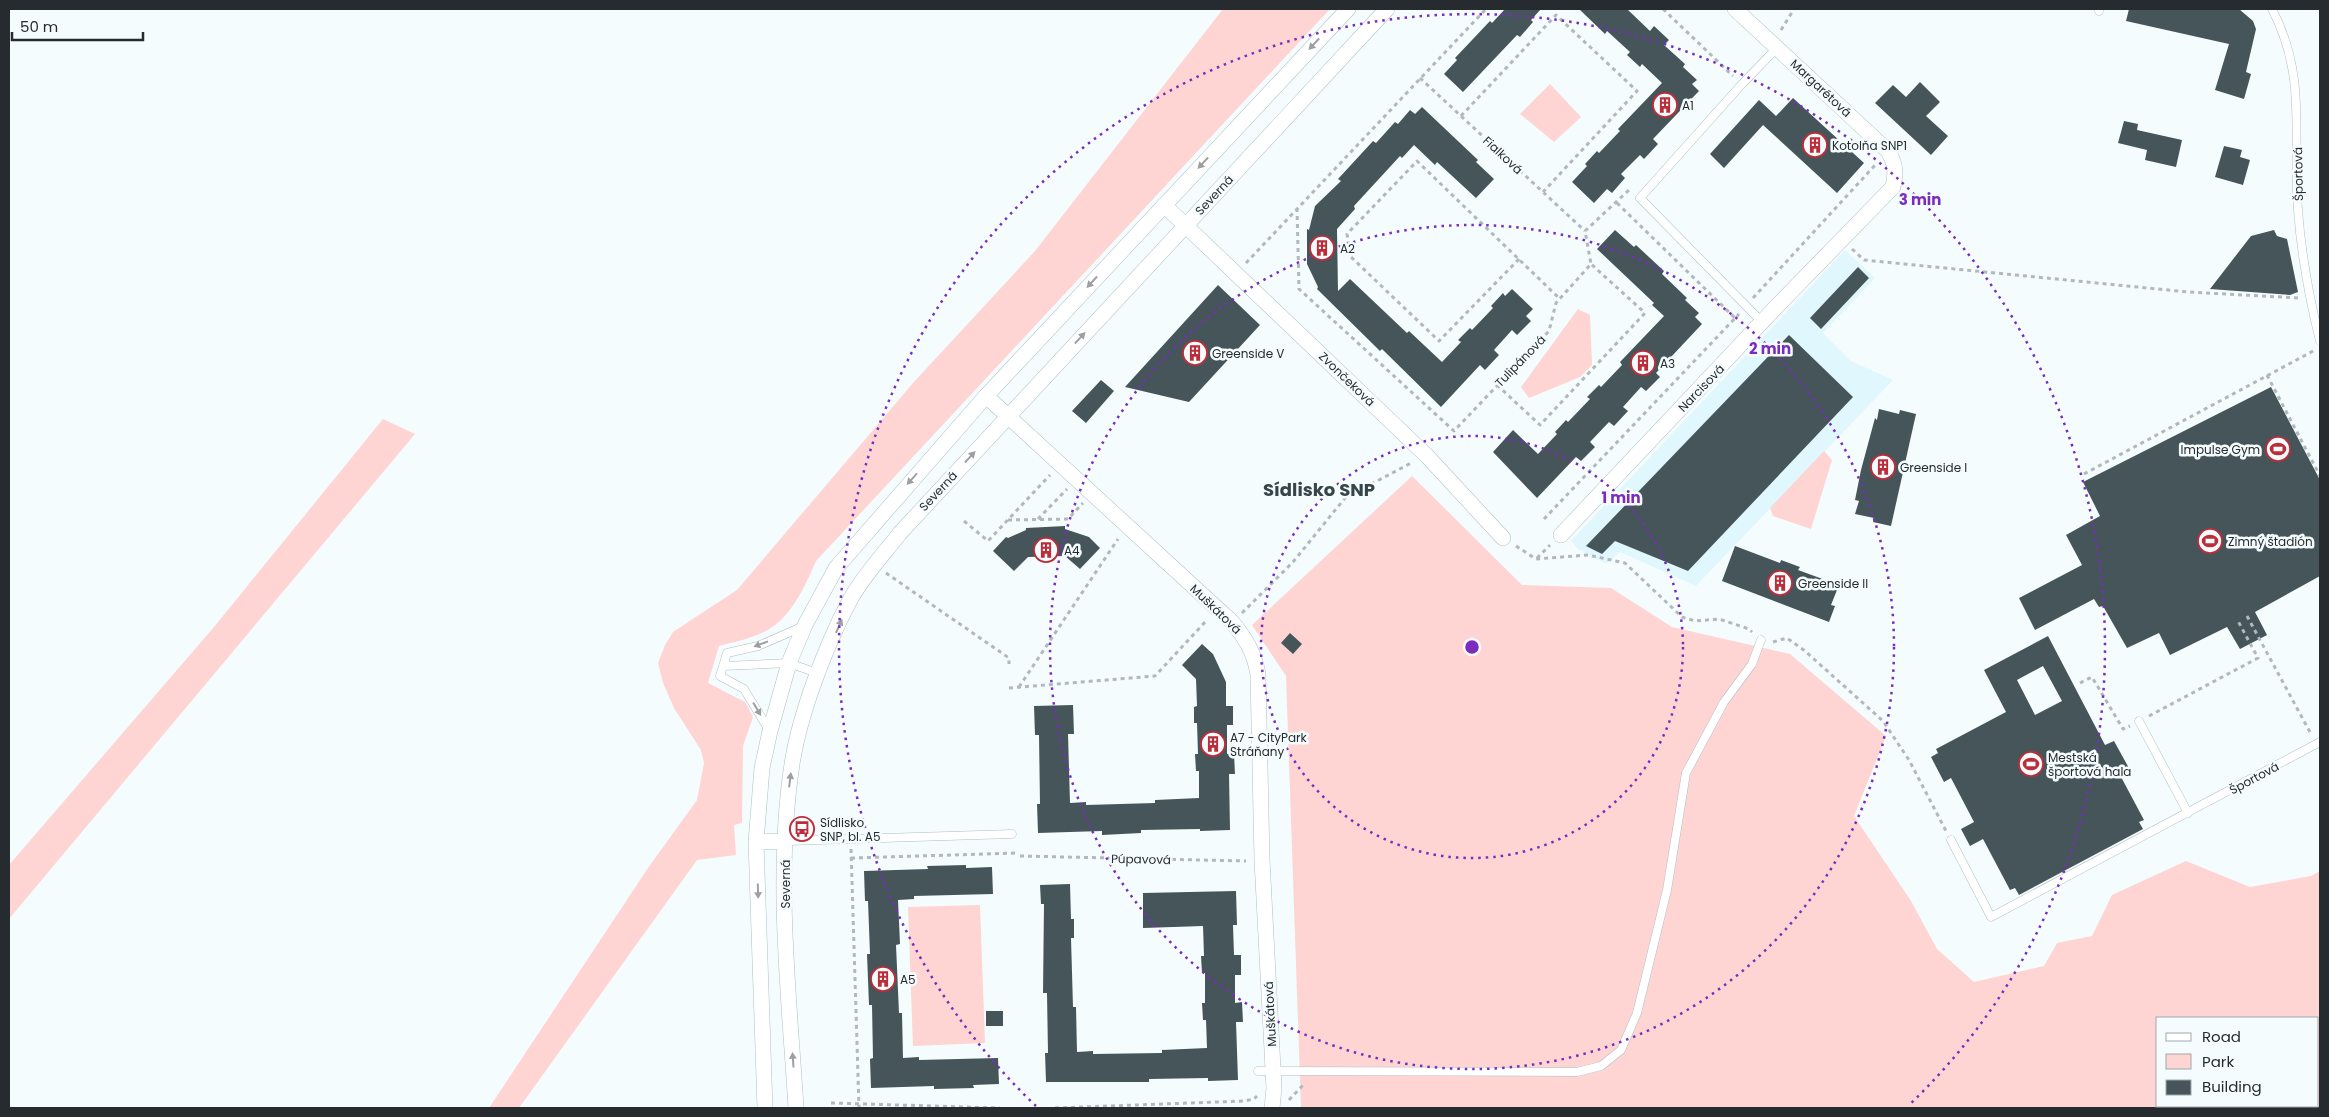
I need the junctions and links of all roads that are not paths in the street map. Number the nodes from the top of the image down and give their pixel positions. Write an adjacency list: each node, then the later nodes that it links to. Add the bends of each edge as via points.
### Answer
1 (1348, 9): 7 (street, one-way to 7)
2 (1388, 9): 8 (street, Severná)
3 (1735, 9): 5 (street, Margarétová)
4 (2272, 9): 10 (lane, Športová, via 2284,32 2292,61 2297,103 2298,210)
5 (1775, 46): 6 (street, Margarétová, via 1888,151 1895,162); 9 (lane, via 1640,198)
6 (1896, 174): 9 (street, Narcisová, via 1893,187)
7 (1164, 205): 8 (street, Zvončeková); 11 (street, one-way to 11)
8 (1185, 225): 12 (street, Severná, one-way to 8); 14 (street, Zvončeková, via 1427,456)
9 (1763, 323): 13 (street, Narcisová)
10 (2320, 341)
11 (986, 396): 12 (street, Muškátová); 15 (street, one-way to 15, via 836,568)
12 (1007, 417): 19 (street, Severná, one-way to 12, via 851,598 900,533); 29 (street, Muškátová, via 1232,622 1254,655 1258,674 1262,860)
13 (1561, 535)
14 (1503, 538)
15 (805, 625): 17 (street); 18 (lane, one-way to 18, via 758,646 727,653)
16 (1761, 640): 29 (lane, via 1752,664 1724,702 1686,773 1667,890 1636,1013 1621,1050 1601,1066 1577,1072)
17 (789, 663): 18 (lane); 19 (lane); 21 (street)
18 (723, 666): 21 (lane, one-way to 21, via 720,676 744,689)
19 (817, 673): 26 (street, Severná, one-way to 19, via 793,762)
20 (2139, 721): 23 (lane)
21 (770, 731): 27 (street, via 761,776)
22 (2318, 743): 23 (lane, Športová)
23 (2188, 813): 25 (lane, Športová, via 1990,917)
24 (1012, 834): 26 (lane)
25 (1952, 840)
26 (786, 841): 27 (street); 32 (street, Severná, one-way to 26, via 785,928)
27 (756, 842): 31 (street, one-way to 31)
28 (1258, 1071): 29 (lane)
29 (1274, 1071): 30 (street, Muškátová)
30 (1273, 1107)
31 (765, 1108)
32 (796, 1108)

